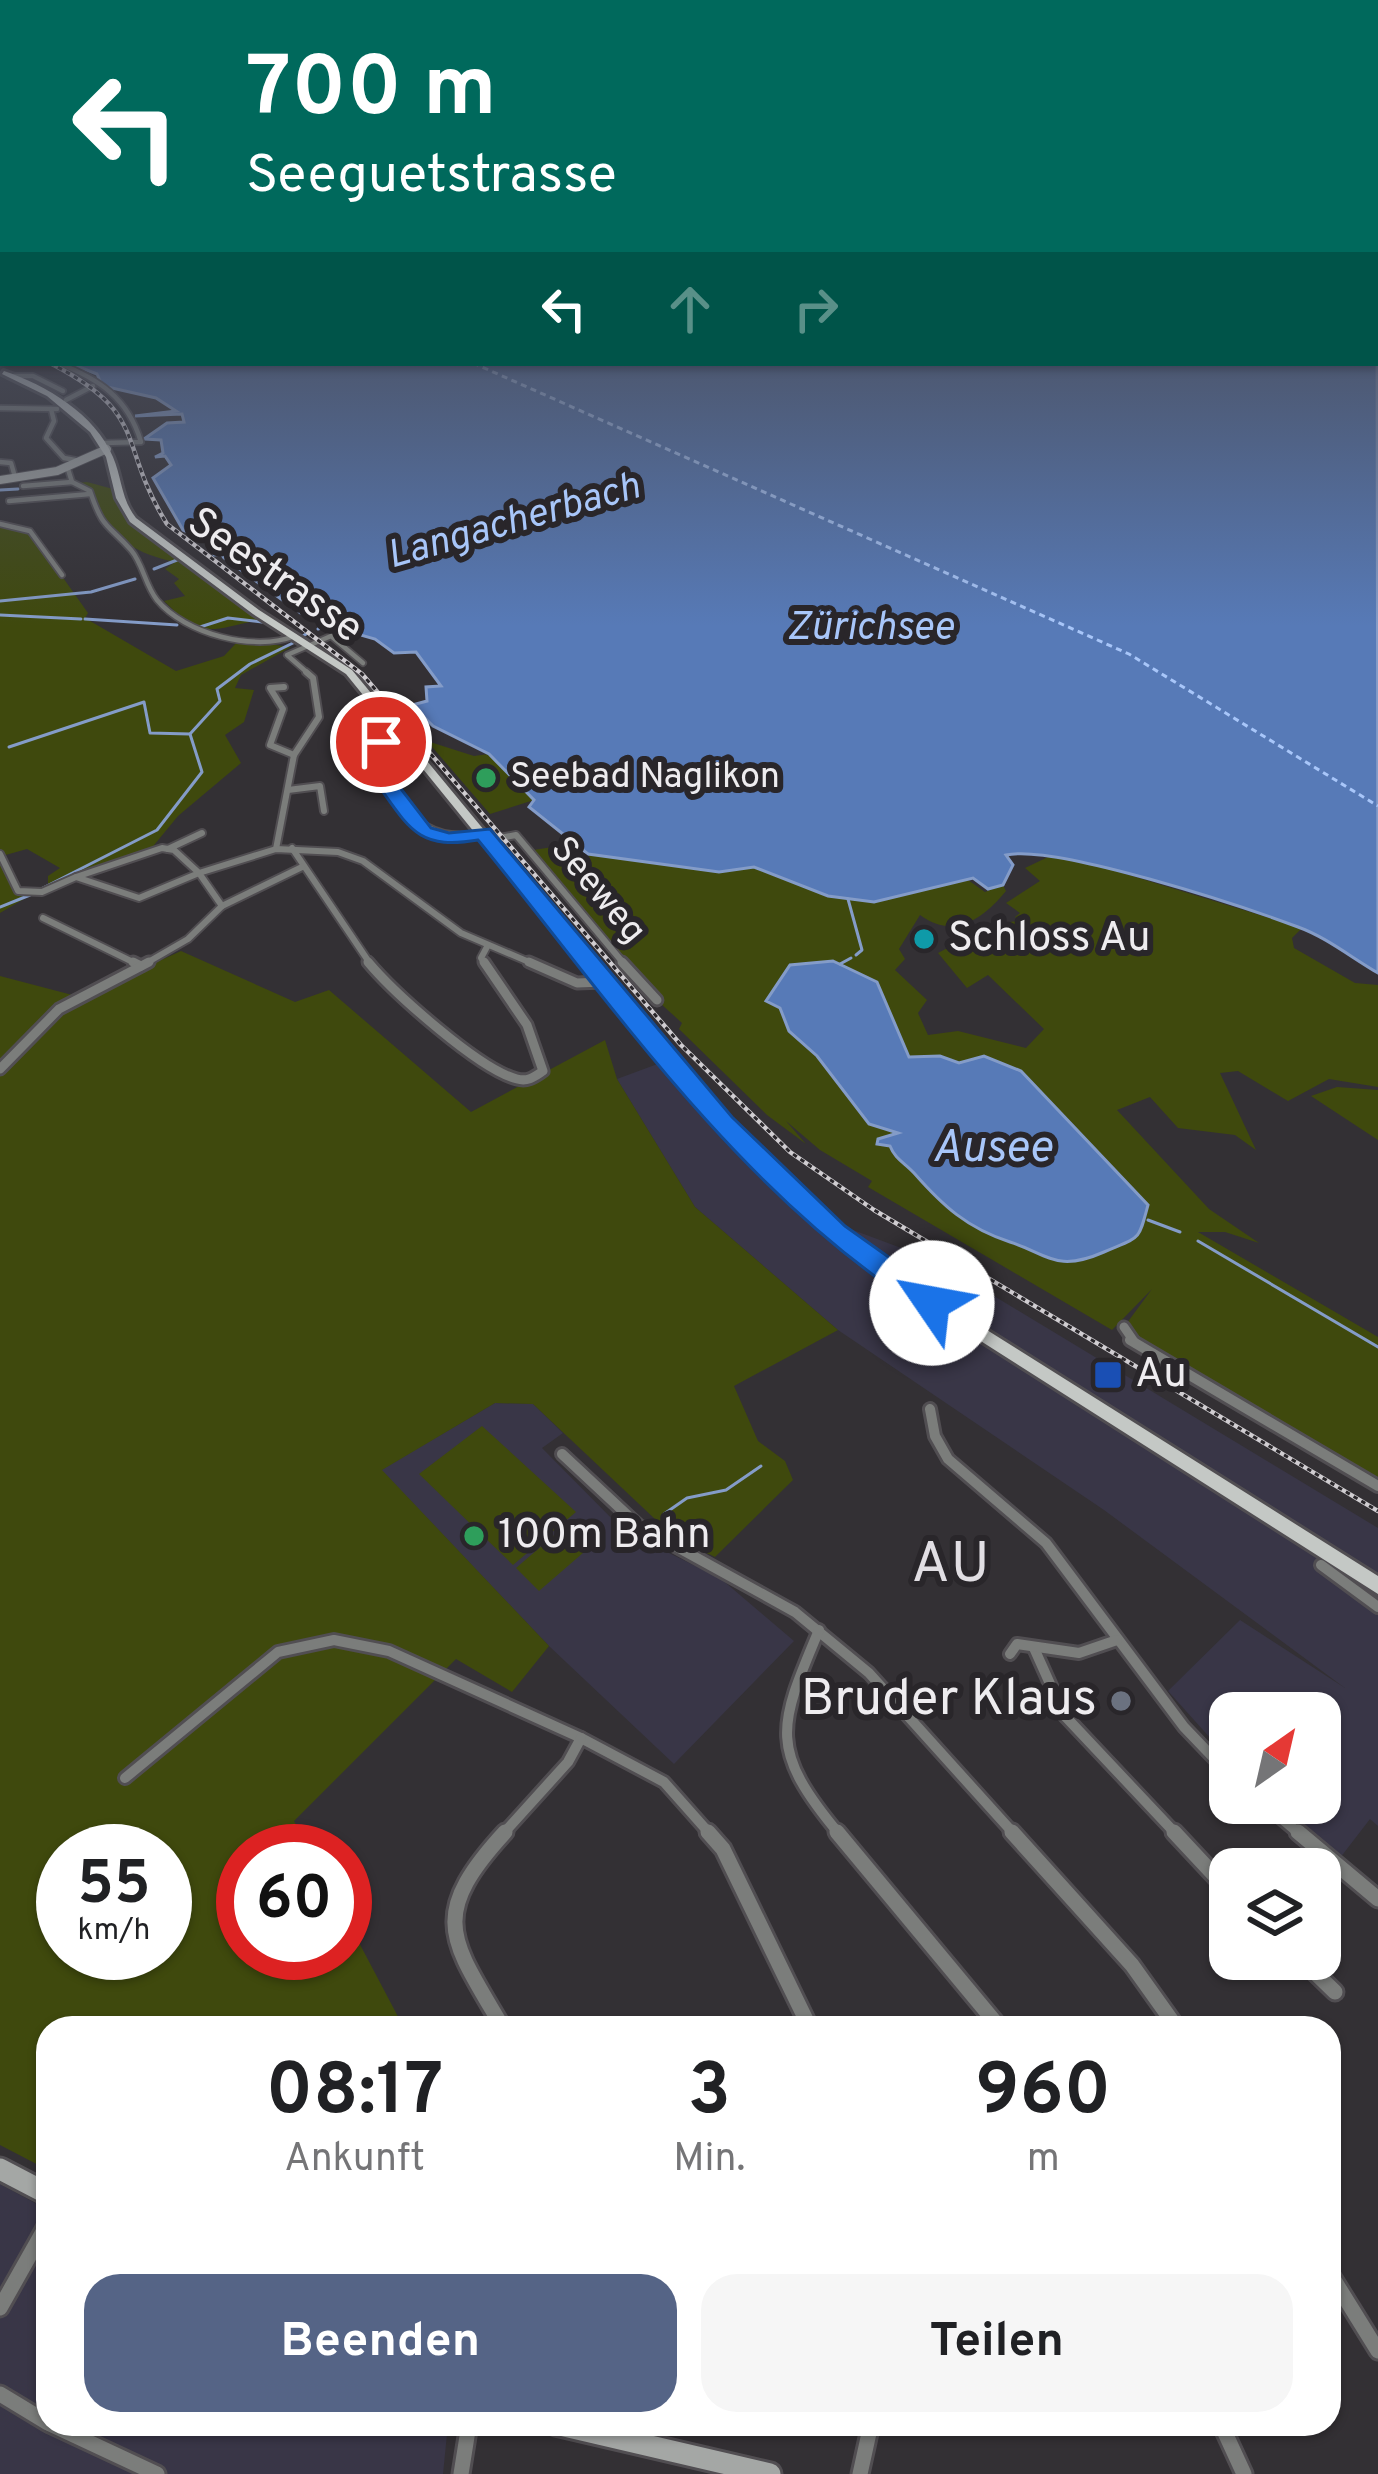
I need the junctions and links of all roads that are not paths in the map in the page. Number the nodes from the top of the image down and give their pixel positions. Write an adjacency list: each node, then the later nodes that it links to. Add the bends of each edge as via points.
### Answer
1 (50, 395): 5 (main road, Seestrasse)
2 (60, 395): 5 (street)
3 (75, 395): 5 (street, via 83,397)
4 (114, 395): 7 (street, via 141,442)
5 (62, 401): 6 (street); 7 (main road, Seestrasse); 9 (street, via 46,438)
6 (0, 412)
7 (105, 446): 9 (main road); 18 (main road, Seestrasse, via 129,516)
8 (0, 462): 10 (street, via 11,463)
9 (71, 463): 10 (main road); 12 (street)
10 (15, 477): 11 (main road)
11 (0, 480)
12 (72, 482): 13 (street); 14 (street)
13 (23, 486)
14 (90, 494): 15 (street); 18 (street, via 101,525 134,553 137,576 197,633 269,644)
15 (9, 500)
16 (0, 524): 17 (street, via 30,531)
17 (62, 575)
18 (295, 636): 19 (main road, Seestrasse)
19 (308, 644): 20 (street, via 334,637); 24 (street, via 286,658 304,667 318,695 315,726); 30 (main road, Seestrasse, via 353,676)
20 (363, 663)
21 (284, 687): 24 (street, via 270,688 283,709 270,745)
22 (353, 708): 30 (street, via 399,763 388,785 424,832)
23 (302, 732): 24 (street)
24 (294, 755): 27 (street)
25 (317, 771): 26 (street)
26 (320, 786): 27 (street); 28 (street)
27 (288, 790): 33 (street)
28 (324, 811)
29 (202, 833): 32 (street)
30 (486, 836): 42 (main road, Seestrasse); 43 (street, Seeweg, via 516,835)
31 (292, 848): 33 (street); 35 (street); 40 (street, via 363,861)
32 (168, 849): 36 (street); 37 (street)
33 (276, 849): 36 (street)
34 (0, 854): 37 (street, via 12,887 39,892)
35 (302, 867): 38 (street); 40 (street, via 356,949 403,998 514,1079 530,1080 543,1071 529,1028 481,958)
36 (199, 873): 37 (street, via 131,902); 38 (street)
37 (76, 877)
38 (222, 906): 41 (street, via 179,949)
39 (44, 919): 41 (street)
40 (488, 945): 42 (street, via 577,983)
41 (142, 966): 44 (street, via 62,1006)
42 (603, 982): 50 (main road, Seestrasse, via 723,1123 873,1264)
43 (657, 1000)
44 (0, 1069)
45 (1124, 1327): 48 (street, via 1130,1340)
46 (930, 1409): 53 (street, via 948,1459 1046,1543)
47 (562, 1454): 52 (street, via 639,1526)
48 (1378, 1486)
49 (1321, 1564): 51 (street)
50 (1378, 1586)
51 (1378, 1606)
52 (819, 1630): 66 (street, via 786,1708 794,1769); 67 (street, via 903,1709)
53 (1117, 1640): 54 (street, via 1079,1653); 57 (street)
54 (1034, 1648): 55 (street, via 1017,1644); 60 (street, via 1055,1703 1075,1729)
55 (1010, 1654)
56 (581, 1738): 58 (street, via 389,1651 334,1640 278,1652 253,1668); 64 (street, via 472,1868 453,1913 456,1947); 65 (street, via 648,1770 712,1834)
57 (1209, 1753)
58 (125, 1778)
59 (1287, 1824): 61 (street)
60 (1209, 1870)
61 (1378, 1899)
62 (1323, 1980): 63 (street)
63 (1335, 1992)
64 (495, 2016)
65 (804, 2016)
66 (990, 2016)
67 (1168, 2016)
68 (0, 2169): 69 (main road)
69 (36, 2188)
70 (36, 2244): 72 (street)
71 (1341, 2291): 73 (street)
72 (0, 2308)
73 (1378, 2350)
74 (0, 2394): 75 (street)
75 (36, 2415)
76 (77, 2436): 81 (street)
77 (467, 2436): 82 (street)
78 (607, 2436): 83 (main road)
79 (868, 2436): 84 (street)
80 (1226, 2436): 85 (street)
81 (157, 2474)
82 (461, 2474)
83 (770, 2474)
84 (860, 2474)
85 (1244, 2474)

